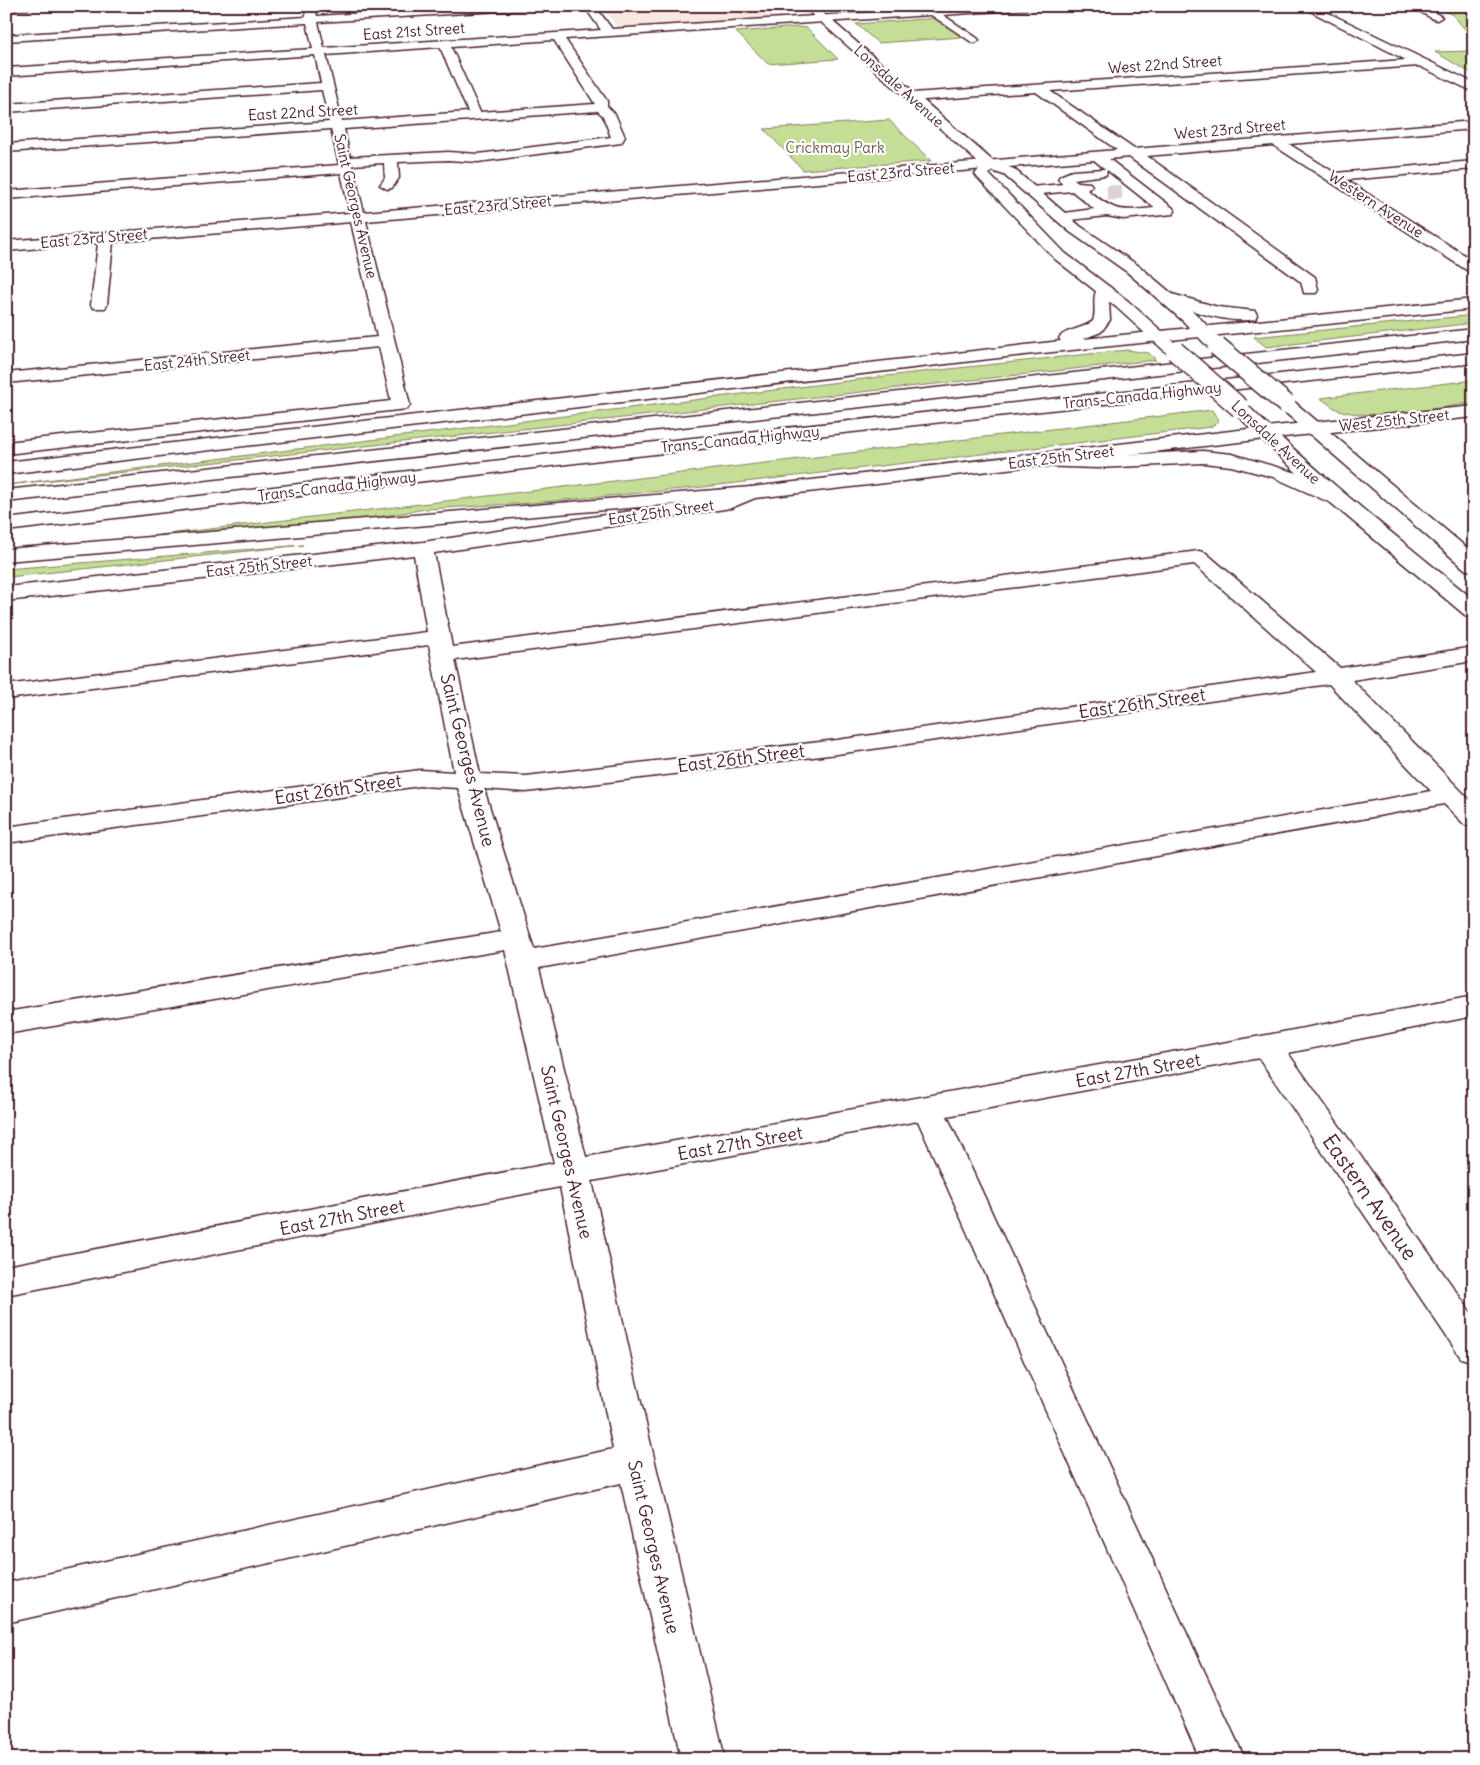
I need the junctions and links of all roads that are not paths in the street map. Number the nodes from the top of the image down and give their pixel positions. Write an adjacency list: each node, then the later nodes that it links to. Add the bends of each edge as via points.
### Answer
1 (28, 6): 9 (main road)
2 (310, 6): 12 (main road, Saint Georges Avenue)
3 (534, 6): 12 (main road)
4 (589, 6): 14 (main road)
5 (808, 6): 13 (main road, Lonsdale Avenue)
6 (1026, 6): 10 (main road, East 21st Street)
7 (1305, 6): 20 (main road)
8 (1415, 6): 11 (main road)
9 (6, 8)
10 (930, 9): 13 (main road, East 21st Street); 17 (main road)
11 (1437, 16)
12 (313, 20): 16 (main road); 19 (main road, Saint Georges Avenue)
13 (823, 20): 14 (main road, East 21st Street); 25 (main road, Lonsdale Avenue)
14 (610, 34): 15 (main road, East 21st Street)
15 (558, 37): 18 (main road, East 21st Street); 26 (main road, via 601,101)
16 (6, 38)
17 (973, 40)
18 (444, 44): 19 (main road, East 21st Street); 28 (main road)
19 (320, 52): 21 (main road, East 21st Street); 22 (main road, Saint Georges Avenue)
20 (1420, 62): 23 (main road); 24 (main road, West 22nd Street)
21 (6, 72)
22 (328, 86): 27 (main road); 29 (main road, Saint Georges Avenue)
23 (1474, 88)
24 (1041, 90): 25 (main road, West 22nd Street); 33 (main road)
25 (912, 97): 37 (main road, Lonsdale Avenue)
26 (601, 107): 28 (main road, East 22nd Street); 35 (main road, via 609,114 618,137 616,140 478,158)
27 (6, 108)
28 (476, 117): 29 (main road, East 22nd Street)
29 (337, 125): 32 (main road, East 22nd Street); 36 (main road, Saint Georges Avenue)
30 (1474, 125): 31 (main road, West 23rd Street)
31 (1277, 142): 33 (main road, West 23rd Street); 39 (main road, Western Avenue)
32 (6, 148)
33 (1133, 154): 34 (main road, West 23rd Street); 51 (main road, via 1309,280)
34 (1098, 156): 37 (main road, West 23rd Street); 42 (main road)
35 (391, 159): 36 (main road); 40 (main road, via 392,178)
36 (346, 164): 44 (main road); 45 (main road, Saint Georges Avenue)
37 (989, 165): 41 (main road, Lonsdale Avenue, via 1009,172); 45 (main road, East 23rd Street); 50 (main road, Lonsdale Avenue, via 982,174 985,178 1060,256)
38 (1474, 166): 39 (main road)
39 (1334, 177): 49 (main road, Western Avenue)
40 (386, 185)
41 (1031, 191): 42 (main road); 46 (main road, Lonsdale Avenue)
42 (1100, 191): 43 (main road); 43 (main road); 43 (main road, via 1123,215 1168,211 1155,200); 46 (main road)
43 (1131, 194)
44 (6, 195)
45 (359, 217): 47 (main road, East 23rd Street); 59 (main road, Saint Georges Avenue)
46 (1061, 217): 52 (main road, Lonsdale Avenue, via 1133,269)
47 (106, 238): 48 (main road, East 23rd Street); 54 (main road)
48 (6, 246)
49 (1474, 268)
50 (1104, 290): 58 (main road, Lonsdale Avenue); 60 (main road, via 1100,302 1103,316 1099,325)
51 (1310, 290)
52 (1165, 297): 55 (main road, via 1217,312 1246,316); 56 (main road, Lonsdale Avenue)
53 (1474, 304): 55 (main road)
54 (99, 305)
55 (1352, 316): 56 (main road)
56 (1202, 331): 58 (main road); 66 (main road, Lonsdale Avenue, bridge)
57 (1474, 334): 73 (main road, Trans-Canada Highway)
58 (1158, 335): 60 (main road); 68 (main road, Lonsdale Avenue, bridge)
59 (387, 341): 62 (main road, East 24th Street); 63 (main road, Saint Georges Avenue)
60 (1033, 349): 65 (main road)
61 (1474, 358): 75 (main road, Trans-Canada Highway, via 601,454)
62 (6, 378)
63 (401, 405): 65 (main road); 67 (main road); 69 (main road)
64 (1474, 411): 66 (main road, West 25th Street)
65 (473, 415): 67 (main road)
66 (1314, 428): 68 (main road, East 25th Street); 80 (main road, Lonsdale Avenue)
67 (332, 431): 71 (main road)
68 (1265, 433): 70 (main road, East 25th Street); 74 (main road, Lonsdale Avenue)
69 (6, 448)
70 (1035, 460): 72 (main road, East 25th Street); 74 (main road, via 1097,462 1203,457 1232,460 1280,473)
71 (6, 468)
72 (751, 493): 77 (main road, East 25th Street, via 731,502); 78 (main road)
73 (6, 496)
74 (1338, 499): 82 (main road, Lonsdale Avenue)
75 (6, 525)
76 (1181, 537): 79 (main road)
77 (423, 548): 81 (main road, East 25th Street); 83 (main road, Saint Georges Avenue)
78 (6, 555)
79 (1198, 557): 83 (main road); 85 (main road)
80 (1474, 565)
81 (6, 594)
82 (1474, 611)
83 (440, 646): 86 (main road); 87 (main road, Saint Georges Avenue)
84 (1474, 654): 85 (main road, East 26th Street)
85 (1335, 676): 87 (main road, East 26th Street, via 837,747 526,784); 88 (main road)
86 (6, 692)
87 (469, 782): 90 (main road, East 26th Street, via 420,778); 91 (main road, Saint Georges Avenue)
88 (1450, 795): 89 (main road); 91 (main road)
89 (1474, 820)
90 (6, 835)
91 (520, 950): 93 (main road); 96 (main road, Saint Georges Avenue)
92 (1474, 1006): 94 (main road, East 27th Street)
93 (6, 1023)
94 (1267, 1046): 95 (main road, East 27th Street); 98 (main road, Eastern Avenue)
95 (928, 1109): 96 (main road, East 27th Street); 102 (main road)
96 (573, 1172): 97 (main road, East 27th Street); 99 (main road, Saint Georges Avenue)
97 (6, 1281)
98 (1474, 1347)
99 (635, 1462): 100 (main road); 101 (main road, Saint Georges Avenue)
100 (6, 1603)
101 (703, 1759)
102 (1223, 1759)

